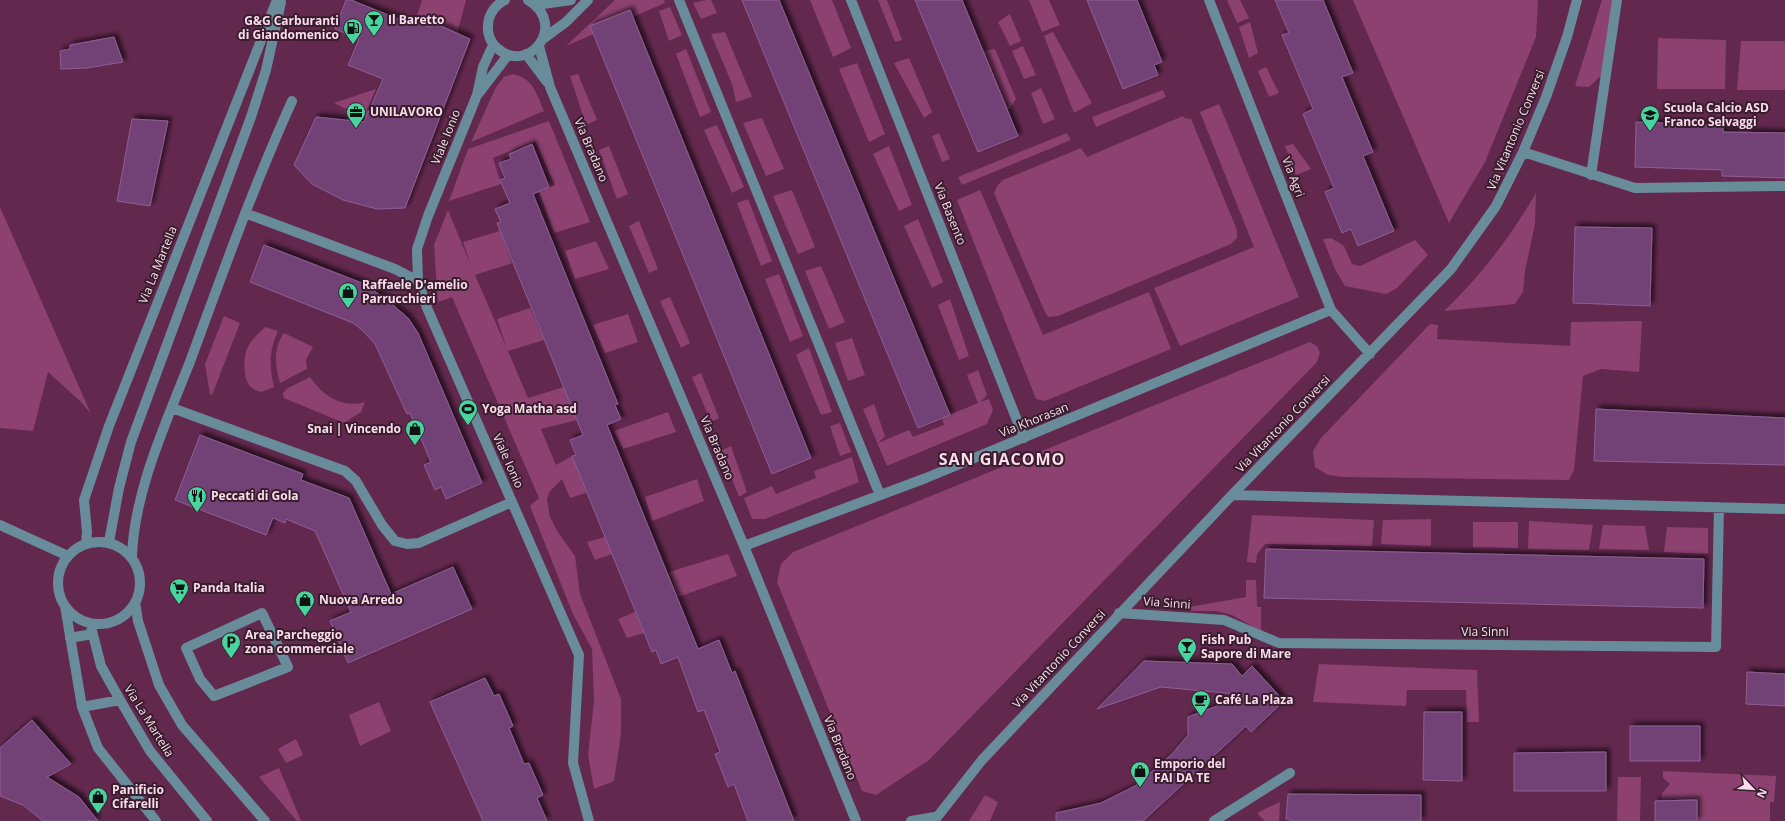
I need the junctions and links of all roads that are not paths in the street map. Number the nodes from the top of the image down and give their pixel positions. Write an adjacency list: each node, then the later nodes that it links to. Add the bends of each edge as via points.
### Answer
1 (277, 0): 37 (street, Via La Martella, via 109,426 84,500)
2 (281, 0): 36 (street, via 266,70 251,117 131,442)
3 (489, 0): 13 (street)
4 (505, 0): 13 (street)
5 (571, 0): 12 (street)
6 (588, 0): 14 (street)
7 (679, 0): 30 (street)
8 (851, 0): 29 (street, Via Basento)
9 (1209, 0): 26 (street, Via Agri)
10 (1577, 0): 21 (street, Via Vitantonio Conversi, via 1546,97)
11 (1616, 0): 22 (street)
12 (532, 2): 14 (street, Via Bradano, via 542,12 545,21 546,30)
13 (489, 17): 15 (street, via 489,37)
14 (541, 42): 16 (street); 18 (street, Via Bradano)
15 (493, 44): 17 (street); 19 (street, Viale Ionio, via 483,67)
16 (526, 54): 17 (street); 18 (street, Via Bradano)
17 (508, 55): 19 (street, Viale Ionio)
18 (550, 87): 38 (street, Via Bradano)
19 (477, 94): 25 (street, Viale Ionio, via 417,249)
20 (292, 100): 24 (street)
21 (1523, 152): 22 (street); 27 (street, Via Vitantonio Conversi, via 1496,206 1451,269)
22 (1591, 175): 23 (street, via 1635,188)
23 (1785, 186)
24 (245, 213): 25 (street, via 395,269); 28 (street)
25 (418, 281): 32 (street, Viale Ionio, via 427,308)
26 (1331, 310): 27 (street, Via Agri); 29 (street, Via Khorasan)
27 (1370, 354): 31 (street, Via Vitantonio Conversi)
28 (172, 408): 32 (street, via 345,471 356,481 382,525 395,541 419,543); 40 (street, via 139,499)
29 (1024, 438): 30 (street, Via Khorasan)
30 (880, 495): 38 (street, Via Khorasan)
31 (1232, 495): 33 (street); 43 (street, Via Vitantonio Conversi)
32 (512, 502): 55 (street, Viale Ionio, via 579,655 573,763)
33 (1719, 507): 34 (street); 43 (street, Via Sinni, via 1716,647 1279,643 1224,620)
34 (1785, 509)
35 (0, 525): 39 (street)
36 (109, 542): 37 (street, via 93,541); 40 (street, via 124,549)
37 (86, 544): 39 (street)
38 (744, 546): 56 (street, Via Bradano)
39 (68, 556): 42 (street, via 59,573 58,589)
40 (132, 558): 41 (street, via 140,576 140,593)
41 (136, 602): 44 (street, via 121,618 106,624); 54 (street, via 138,621 159,685 182,725)
42 (65, 606): 44 (street, via 74,616); 46 (street)
43 (1119, 613): 51 (street, Via Vitantonio Conversi, via 982,760)
44 (90, 623): 45 (street, Via La Martella)
45 (92, 634): 46 (street); 48 (street, Via La Martella, via 101,666)
46 (70, 638): 49 (street)
47 (200, 679): 47 (street, via 214,696 288,667 262,613 186,648)
48 (120, 700): 49 (street); 53 (street, Via La Martella, via 150,751)
49 (82, 707): 52 (street, via 98,748)
50 (1290, 773): 58 (street)
51 (935, 819): 57 (street)
52 (156, 821)
53 (207, 821)
54 (265, 821)
55 (590, 821)
56 (856, 821)
57 (911, 821)
58 (1214, 821)

